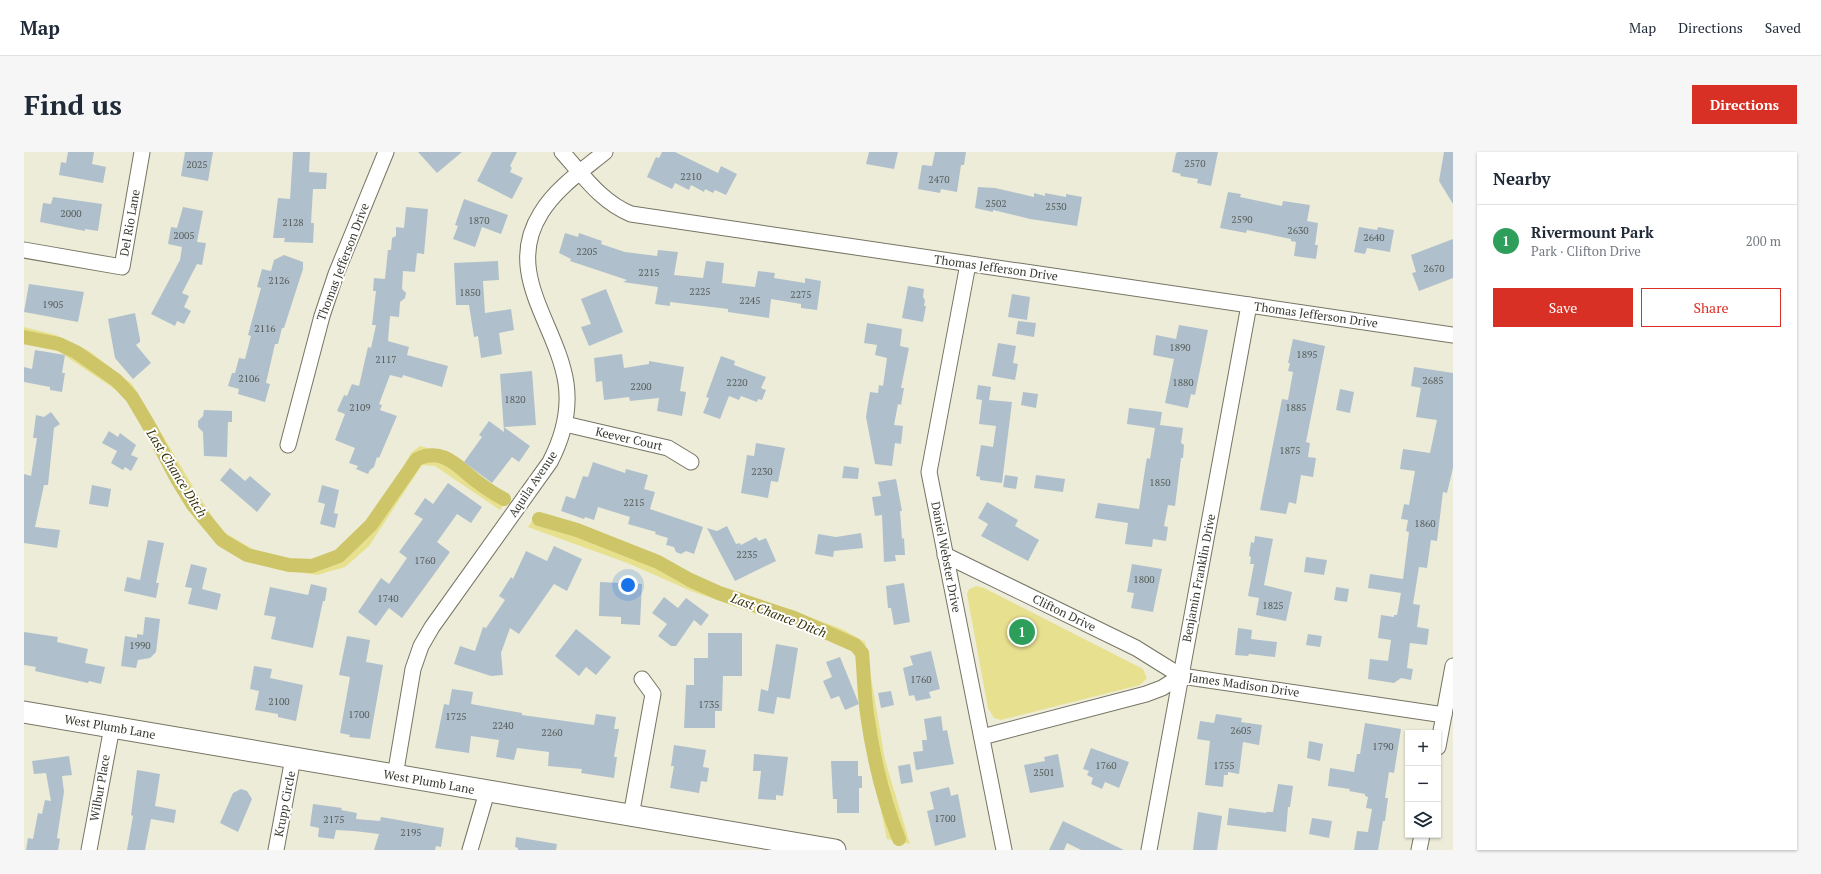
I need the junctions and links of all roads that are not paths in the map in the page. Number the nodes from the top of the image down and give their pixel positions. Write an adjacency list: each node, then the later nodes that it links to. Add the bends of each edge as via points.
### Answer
1 (142, 152): 6 (street, Del Rio Lane, via 122,267)
2 (386, 152): 11 (street, Thomas Jefferson Drive, via 336,274 322,316)
3 (562, 152): 5 (street, Thomas Jefferson Drive)
4 (605, 152): 5 (street, Aquila Avenue)
5 (581, 172): 7 (street, Thomas Jefferson Drive, via 606,200 631,214); 10 (street, Aquila Avenue, via 541,213 532,230 528,248 527,267 530,285 561,362 566,383)
6 (24, 250)
7 (968, 264): 8 (street, Thomas Jefferson Drive); 13 (street, Daniel Webster Drive, via 929,472)
8 (1249, 305): 9 (street, Thomas Jefferson Drive); 15 (street, Benjamin Franklin Drive)
9 (1453, 335)
10 (565, 424): 12 (street, Keever Court, via 668,448); 23 (street, Aquila Avenue, via 550,462 421,646 413,669)
11 (288, 445)
12 (691, 462)
13 (945, 555): 15 (street, Clifton Drive, via 1136,648); 21 (street, Daniel Webster Drive)
14 (1453, 666): 18 (street)
15 (1181, 676): 18 (street, James Madison Drive); 21 (street, James Madison Drive, via 1146,694); 32 (street, Benjamin Franklin Drive)
16 (642, 679): 25 (street, via 653,694)
17 (24, 712): 19 (main road, West Plumb Lane)
18 (1444, 714): 20 (street)
19 (112, 727): 22 (main road, West Plumb Lane); 27 (street, Wilbur Place)
20 (1441, 730)
21 (982, 737): 31 (street, Daniel Webster Drive)
22 (293, 758): 23 (main road, West Plumb Lane); 28 (street, Krupp Circle)
23 (395, 776): 24 (main road, West Plumb Lane)
24 (487, 792): 25 (main road, West Plumb Lane); 29 (street)
25 (631, 816): 30 (main road, West Plumb Lane)
26 (1421, 838): 33 (street)
27 (89, 850)
28 (276, 850)
29 (470, 850)
30 (835, 850)
31 (1004, 850)
32 (1148, 850)
33 (1419, 850)

